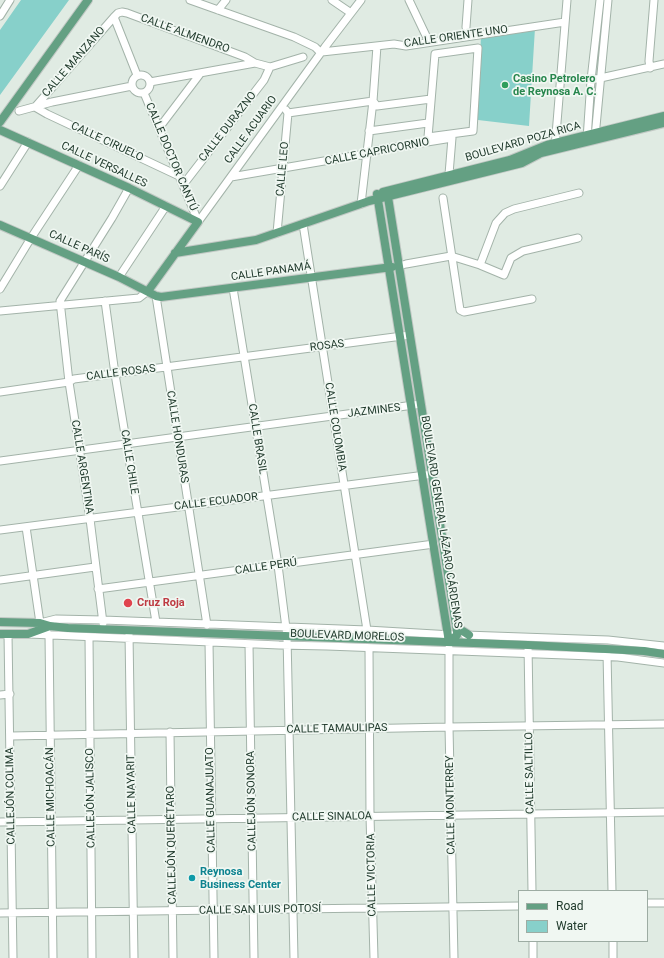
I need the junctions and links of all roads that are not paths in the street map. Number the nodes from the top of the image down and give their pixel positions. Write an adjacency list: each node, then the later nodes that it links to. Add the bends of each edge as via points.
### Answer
1 (10, 0): 16 (street)
2 (82, 0): 41 (main road)
3 (88, 0): 43 (main road)
4 (190, 0): 14 (street)
5 (226, 0): 14 (street)
6 (332, 0): 15 (street)
7 (361, 0): 15 (street, CALLE ACUARIO)
8 (409, 0): 20 (street)
9 (468, 0): 19 (street)
10 (566, 0): 18 (street)
11 (600, 0): 31 (street)
12 (608, 0): 30 (street)
13 (654, 0): 27 (street)
14 (218, 10): 22 (street, via 294,37)
15 (351, 13): 22 (street, CALLE ACUARIO)
16 (0, 16)
17 (114, 17): 24 (street, CALLE ALMENDRO, via 118,13 127,13); 29 (street); 38 (street, CALLE MANZANO)
18 (565, 22): 20 (street, CALLE ORIENTE UNO); 51 (street)
19 (466, 26)
20 (429, 42): 21 (street, CALLE ORIENTE UNO, via 406,46)
21 (378, 46): 22 (street, CALLE ORIENTE UNO); 36 (street)
22 (322, 52): 37 (street, CALLE ACUARIO)
23 (303, 57): 26 (street)
24 (255, 63): 26 (street); 28 (street)
25 (664, 64): 27 (street)
26 (270, 67): 58 (street, CALLE DURAZNO, via 264,80)
27 (650, 68): 30 (street)
28 (200, 74): 32 (street); 46 (street)
29 (137, 75): 32 (street, via 146,76); 33 (street)
30 (600, 79): 31 (street); 49 (street)
31 (591, 80): 49 (street)
32 (150, 82): 34 (street, via 149,89)
33 (132, 86): 34 (street, via 136,92); 38 (street)
34 (144, 93): 46 (street, CALLE DOCTOR CANTÚ)
35 (430, 99): 36 (street, via 377,106); 44 (street); 44 (street, via 435,54 478,48 473,131 428,137)
36 (373, 101): 40 (street); 48 (street)
37 (283, 105): 40 (street); 57 (street, CALLE ACUARIO)
38 (35, 107): 39 (street); 56 (street, CALLE CIRUELO)
39 (19, 112)
40 (288, 113): 54 (street, CALLE LEO)
41 (0, 116)
42 (664, 116): 49 (main road, BOULEVARD POZA RICA)
43 (0, 122)
44 (428, 123): 48 (street)
45 (664, 123): 49 (main road, BOULEVARD POZA RICA)
46 (159, 128): 56 (street, CALLE DOCTOR CANTÚ)
47 (0, 130): 50 (main road, CALLE VERSALLES)
48 (369, 131): 52 (street)
49 (591, 137): 51 (main road, BOULEVARD POZA RICA)
50 (28, 142): 53 (main road, CALLE VERSALLES); 59 (street)
51 (555, 146): 55 (main road, BOULEVARD POZA RICA, via 538,148 510,160); 62 (main road, BOULEVARD POZA RICA, via 522,163)
52 (366, 156): 54 (street, CALLE CAPRICORNIO); 55 (street, CALLE CAPRICORNIO, via 371,151 452,138); 65 (street)
53 (79, 165): 60 (main road, CALLE VERSALLES); 71 (street)
54 (283, 167): 57 (street, CALLE CAPRICORNIO); 70 (street, CALLE LEO)
55 (449, 174): 62 (main road, BOULEVARD POZA RICA)
56 (179, 176): 58 (street, CALLE DOCTOR CANTÚ)
57 (231, 177): 67 (street, CALLE ACUARIO)
58 (183, 185): 67 (street, CALLE DOCTOR CANTÚ)
59 (0, 186)
60 (129, 188): 66 (main road, CALLE VERSALLES); 75 (street)
61 (579, 193): 76 (street, via 505,213 496,223)
62 (387, 194): 63 (main road, BOULEVARD POZA RICA); 77 (main road, BOULEVARD GENERAL LÁZARO CÁRDENAS)
63 (377, 196): 65 (main road, BOULEVARD POZA RICA); 78 (main road, BOULEVARD GENERAL LÁZARO CÁRDENAS)
64 (443, 198): 74 (street)
65 (365, 202): 69 (main road, BOULEVARD POZA RICA)
66 (166, 206): 67 (main road, CALLE VERSALLES); 79 (street)
67 (198, 222): 73 (main road, CALLE ACUARIO)
68 (0, 224): 71 (main road, CALLE PARÍS)
69 (303, 224): 70 (main road, BOULEVARD POZA RICA); 80 (street, CALLE COLOMBIA)
70 (277, 233): 73 (main road, BOULEVARD POZA RICA, via 244,243)
71 (31, 238): 75 (main road, CALLE PARÍS); 82 (street)
72 (578, 238): 76 (street, via 523,251 511,258 504,275)
73 (175, 253): 83 (main road, CALLE ACUARIO)
74 (451, 256): 76 (street); 77 (street); 85 (street, via 461,312)
75 (84, 261): 79 (main road, CALLE PARÍS); 87 (street, via 60,301)
76 (480, 265)
77 (399, 266): 78 (main road, CALLE PANAMÁ); 89 (main road, BOULEVARD GENERAL LÁZARO CÁRDENAS)
78 (388, 268): 80 (main road, CALLE PANAMÁ); 90 (main road, BOULEVARD GENERAL LÁZARO CÁRDENAS)
79 (119, 277): 83 (main road, CALLE PARÍS)
80 (311, 278): 81 (main road, CALLE PANAMÁ); 91 (street, CALLE COLOMBIA)
81 (233, 288): 84 (main road, CALLE PANAMÁ, via 167,297); 92 (street, CALLE BRASIL)
82 (0, 289)
83 (148, 291): 84 (main road); 86 (street, via 139,298)
84 (156, 296): 93 (street, CALLE HONDURAS)
85 (532, 299)
86 (104, 301): 87 (street); 94 (street, CALLE CHILE)
87 (60, 306): 88 (street); 95 (street, CALLE ARGENTINA)
88 (0, 311)
89 (410, 335): 90 (street, ROSAS); 97 (main road, BOULEVARD GENERAL LÁZARO CÁRDENAS)
90 (400, 337): 91 (street, ROSAS); 98 (main road, BOULEVARD GENERAL LÁZARO CÁRDENAS)
91 (322, 347): 92 (street, ROSAS); 99 (street, CALLE COLOMBIA)
92 (243, 357): 93 (street, CALLE ROSAS); 100 (street, CALLE BRASIL)
93 (167, 368): 94 (street, CALLE ROSAS); 101 (street, CALLE HONDURAS)
94 (115, 374): 95 (street, CALLE ROSAS, via 74,379); 102 (street, CALLE CHILE)
95 (69, 382): 96 (street, CALLE ROSAS); 103 (street, CALLE ARGENTINA)
96 (0, 392)
97 (421, 404): 98 (street, JAZMINES); 105 (main road, BOULEVARD GENERAL LÁZARO CÁRDENAS)
98 (411, 406): 99 (street, JAZMINES); 106 (main road, BOULEVARD GENERAL LÁZARO CÁRDENAS)
99 (333, 416): 100 (street, JAZMINES); 107 (street, CALLE COLOMBIA)
100 (255, 426): 101 (street, JAZMINES); 108 (street, CALLE BRASIL)
101 (178, 437): 102 (street, JAZMINES); 109 (street, CALLE HONDURAS)
102 (126, 444): 103 (street, JAZMINES); 110 (street, CALLE CHILE)
103 (79, 450): 104 (street, JAZMINES); 111 (street, CALLE ARGENTINA)
104 (0, 461)
105 (433, 474): 106 (street, CALLE ECUADOR); 117 (main road, BOULEVARD GENERAL LÁZARO CÁRDENAS)
106 (423, 475): 107 (street, CALLE ECUADOR); 114 (main road, BOULEVARD GENERAL LÁZARO CÁRDENAS)
107 (344, 486): 108 (street, CALLE ECUADOR); 115 (street, CALLE COLOMBIA)
108 (266, 496): 109 (street, CALLE ECUADOR); 116 (street, CALLE BRASIL)
109 (188, 506): 110 (street, CALLE ECUADOR); 120 (street, CALLE HONDURAS)
110 (137, 512): 111 (street, CALLE ECUADOR); 122 (street, CALLE CHILE)
111 (90, 519): 112 (street, CALLE ECUADOR); 118 (street, CALLE ARGENTINA)
112 (26, 527): 113 (street, CALLE ECUADOR); 119 (street, CALLE MICHOACÁN)
113 (0, 530)
114 (434, 546): 115 (street, CALLE PERÚ); 117 (main road, via 438,550 443,566); 137 (main road, BOULEVARD GENERAL LÁZARO CÁRDENAS)
115 (356, 555): 116 (street, CALLE PERÚ); 132 (street, CALLE COLOMBIA)
116 (278, 565): 120 (street, CALLE PERÚ); 129 (street, CALLE BRASIL)
117 (447, 565): 126 (main road, BOULEVARD GENERAL LÁZARO CÁRDENAS)
118 (95, 567): 119 (street); 123 (street, CALLE ARGENTINA)
119 (33, 576): 121 (street); 130 (street, CALLE MICHOACÁN)
120 (199, 576): 122 (street, CALLE PERÚ); 128 (street, CALLE HONDURAS)
121 (0, 580)
122 (149, 582): 123 (street, CALLE PERÚ); 125 (street, CALLE CHILE)
123 (98, 589): 127 (street, CALLE ARGENTINA)
124 (0, 622): 130 (main road, BOULEVARD MORELOS)
125 (156, 622): 127 (street, BOULEVARD MORELOS); 128 (street, BOULEVARD MORELOS)
126 (456, 623): 134 (main road); 137 (main road, BOULEVARD GENERAL LÁZARO CÁRDENAS)
127 (103, 624): 130 (main road, BOULEVARD MORELOS); 131 (main road, BOULEVARD MORELOS)
128 (207, 625): 129 (street, BOULEVARD MORELOS)
129 (286, 627): 132 (street, BOULEVARD MORELOS); 135 (street, CALLE BRASIL)
130 (46, 628): 133 (main road, BOULEVARD MORELOS, via 28,634); 136 (street, BOULEVARD MORELOS); 162 (street, CALLE MICHOACÁN)
131 (129, 630): 135 (main road, BOULEVARD MORELOS); 138 (street, CALLE NAYARIT)
132 (368, 630): 137 (street, BOULEVARD MORELOS)
133 (4, 634): 150 (street, CALLEJÓN COLIMA)
134 (469, 635): 137 (street, BOULEVARD MORELOS); 140 (street, BOULEVARD MORELOS)
135 (288, 636): 137 (main road, BOULEVARD MORELOS); 142 (street, CALLE BRASIL)
136 (89, 637): 138 (street, BOULEVARD MORELOS); 163 (street, CALLEJÓN JALISCO)
137 (452, 637): 143 (main road, BOULEVARD MORELOS); 146 (street, CALLE MONTERREY)
138 (129, 639): 139 (street, BOULEVARD MORELOS); 161 (street, CALLE NAYARIT)
139 (208, 642): 141 (street, BOULEVARD MORELOS); 160 (street, CALLE GUANAJUATO)
140 (543, 642): 143 (main road, BOULEVARD MORELOS); 145 (street, BOULEVARD MORELOS, via 608,640); 147 (main road, BOULEVARD MORELOS)
141 (249, 644): 142 (street, BOULEVARD MORELOS); 158 (street, CALLEJÓN SONORA)
142 (288, 645): 144 (street, BOULEVARD MORELOS); 157 (street, CALLE BRASIL)
143 (528, 645): 148 (street, CALLE SALTILLO)
144 (369, 648): 146 (street, BOULEVARD MORELOS); 156 (street, CALLE VICTORIA)
145 (664, 650): 147 (main road, BOULEVARD MORELOS)
146 (449, 651): 148 (street, BOULEVARD MORELOS); 155 (street, CALLE MONTERREY)
147 (607, 653): 148 (street, BOULEVARD MORELOS); 149 (street, BOULEVARD MORELOS); 153 (street)
148 (528, 654): 154 (street, CALLE SALTILLO)
149 (664, 663)
150 (10, 694): 151 (street); 164 (street, CALLEJÓN COLIMA)
151 (0, 695)
152 (664, 724): 153 (street, CALLE TAMAULIPAS)
153 (610, 725): 154 (street, CALLE TAMAULIPAS); 166 (street)
154 (529, 726): 155 (street, CALLE TAMAULIPAS); 167 (street, CALLE SALTILLO)
155 (449, 727): 156 (street, CALLE TAMAULIPAS); 168 (street, CALLE MONTERREY)
156 (370, 729): 157 (street, CALLE TAMAULIPAS); 169 (street, CALLE VICTORIA)
157 (290, 730): 158 (street, CALLE TAMAULIPAS); 170 (street, CALLE BRASIL)
158 (251, 731): 160 (street, CALLE TAMAULIPAS); 171 (street, CALLEJÓN SONORA)
159 (170, 732): 160 (street, CALLE TAMAULIPAS); 161 (street, CALLE TAMAULIPAS); 172 (street, CALLEJÓN QUERÉTARO)
160 (210, 732): 173 (street, CALLE GUANAJUATO)
161 (131, 733): 163 (street, CALLE TAMAULIPAS); 174 (street, CALLE NAYARIT)
162 (50, 734): 163 (street, CALLE TAMAULIPAS); 164 (street, CALLE TAMAULIPAS); 175 (street, CALLE MICHOACÁN)
163 (90, 734): 176 (street, CALLEJÓN JALISCO)
164 (11, 736): 178 (street, CALLEJÓN COLIMA)
165 (664, 812): 166 (street, CALLE SINALOA)
166 (611, 813): 167 (street, CALLE SINALOA); 180 (street)
167 (531, 814): 168 (street, CALLE SINALOA); 179 (street, CALLE SALTILLO)
168 (451, 815): 169 (street, CALLE SINALOA); 184 (street, CALLE MONTERREY)
169 (370, 816): 170 (street, CALLE SINALOA); 185 (street, CALLE VICTORIA)
170 (291, 817): 171 (street, CALLE SINALOA); 187 (street, CALLE BRASIL)
171 (252, 818): 173 (street, CALLE SINALOA); 186 (street, CALLEJÓN SONORA)
172 (171, 819): 173 (street, CALLE SINALOA); 174 (street, CALLE SINALOA); 188 (street, CALLEJÓN QUERÉTARO)
173 (211, 819): 189 (street, CALLE GUANAJUATO)
174 (132, 820): 176 (street, CALLE SINALOA); 191 (street, CALLE NAYARIT)
175 (51, 821): 176 (street, CALLE SINALOA); 178 (street, CALLE SINALOA); 194 (street, CALLE MICHOACÁN)
176 (92, 821): 190 (street, CALLEJÓN JALISCO)
177 (0, 822): 178 (street, CALLE SINALOA)
178 (11, 822): 193 (street, CALLEJÓN COLIMA)
179 (532, 890)
180 (612, 890)
181 (648, 903): 182 (street)
182 (664, 903)
183 (518, 906): 184 (street, CALLE SAN LUIS POTOSÍ)
184 (453, 907): 185 (street, CALLE SAN LUIS POTOSÍ); 206 (street, CALLE MONTERREY)
185 (372, 908): 187 (street, CALLE SAN LUIS POTOSÍ); 205 (street, CALLE VICTORIA)
186 (253, 910): 187 (street, CALLE SAN LUIS POTOSÍ); 189 (street, CALLE SAN LUIS POTOSÍ); 203 (street, CALLEJÓN SONORA)
187 (293, 910): 204 (street, CALLE BRASIL)
188 (172, 911): 189 (street, CALLE SAN LUIS POTOSÍ); 191 (street, CALLE SAN LUIS POTOSÍ); 201 (street, CALLEJÓN QUERÉTARO)
189 (213, 911): 202 (street, CALLE GUANAJUATO)
190 (92, 912): 191 (street, CALLE SAN LUIS POTOSÍ); 194 (street, CALLE SAN LUIS POTOSÍ); 199 (street, CALLEJÓN JALISCO)
191 (134, 912): 200 (street, CALLE NAYARIT)
192 (0, 913): 193 (street, CALLE SAN LUIS POTOSÍ)
193 (12, 913): 194 (street, CALLE SAN LUIS POTOSÍ); 197 (street, CALLEJÓN COLIMA)
194 (52, 913): 198 (street, CALLE MICHOACÁN)
195 (533, 942): 207 (street)
196 (613, 942): 208 (street)
197 (13, 958)
198 (53, 958)
199 (92, 958)
200 (134, 958)
201 (173, 958)
202 (214, 958)
203 (254, 958)
204 (294, 958)
205 (374, 958)
206 (454, 958)
207 (533, 958)
208 (613, 958)

